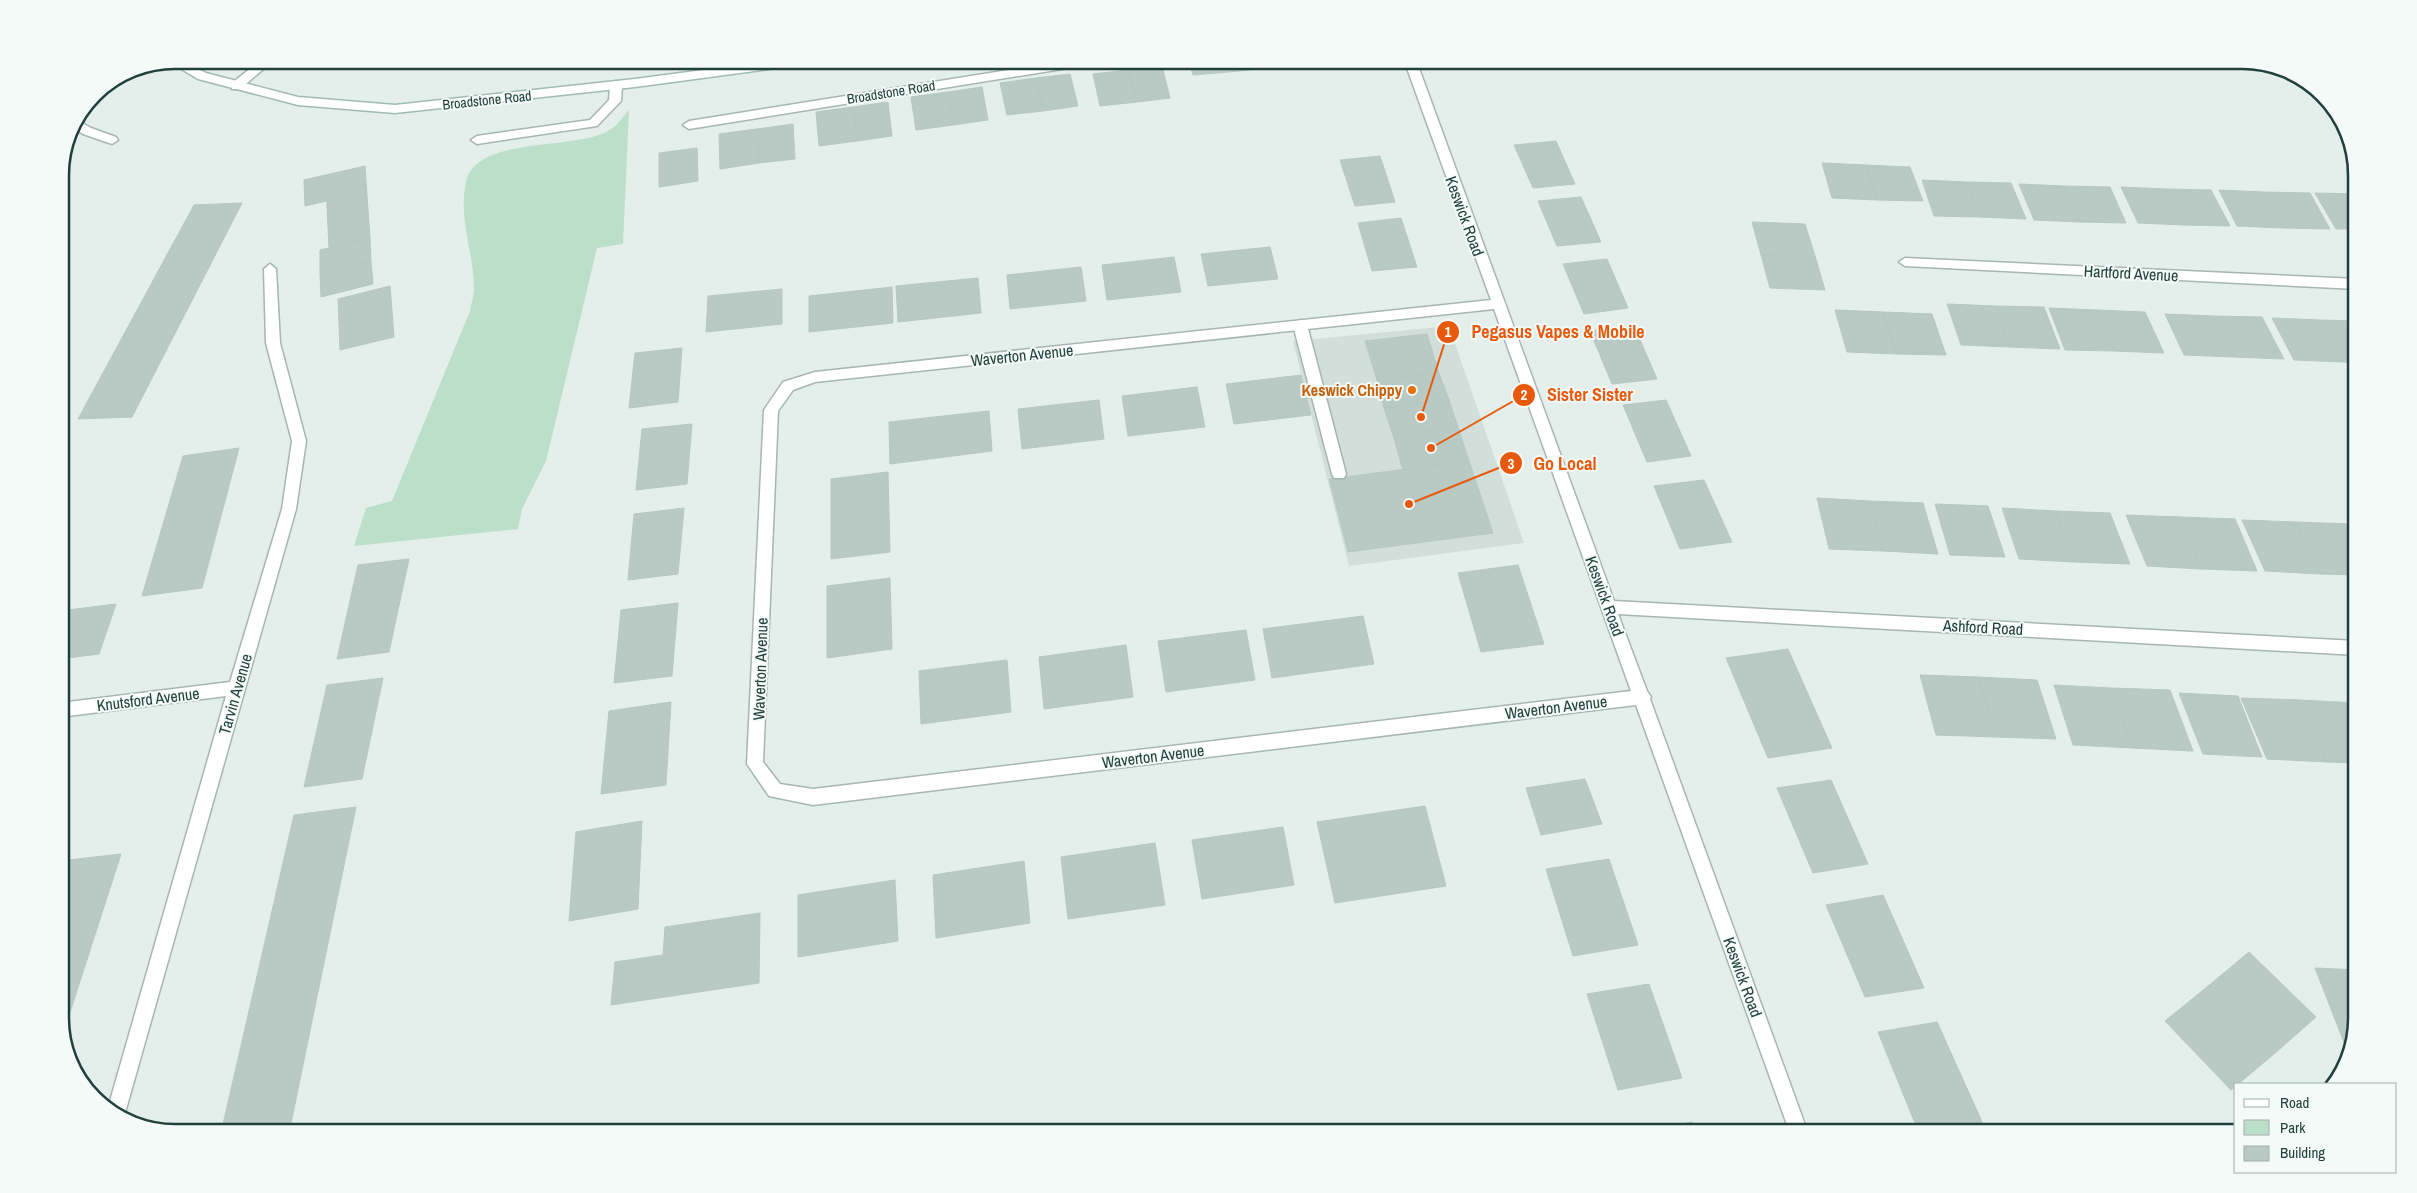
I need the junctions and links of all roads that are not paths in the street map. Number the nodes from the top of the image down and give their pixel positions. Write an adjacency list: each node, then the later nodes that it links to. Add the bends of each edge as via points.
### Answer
1 (189, 69): 7 (street, Broadstone Road)
2 (257, 69): 7 (street)
3 (738, 69): 6 (street, Broadstone Road)
4 (1037, 69): 8 (street, Broadstone Road)
5 (1413, 69): 15 (street, Keswick Road)
6 (616, 85): 7 (street, Broadstone Road, via 395,109 298,101); 11 (street, via 615,101 594,123)
7 (236, 86)
8 (689, 124)
9 (81, 127): 10 (street)
10 (112, 140)
11 (477, 140)
12 (1905, 262): 14 (street, Hartford Avenue)
13 (270, 269): 20 (street, Tarvin Avenue, via 273,343 299,441 289,509)
14 (2348, 284)
15 (1497, 304): 16 (street, Waverton Avenue); 18 (street, Keswick Road)
16 (1300, 325): 17 (street); 21 (street, Waverton Avenue, via 815,377 788,386 771,410 755,764 775,791 813,797)
17 (1339, 474)
18 (1609, 607): 19 (street, Ashford Road); 21 (street, Keswick Road)
19 (2348, 648)
20 (236, 688): 22 (street, Knutsford Avenue); 23 (street, Tarvin Avenue)
21 (1643, 697): 24 (street, Keswick Road)
22 (69, 709)
23 (118, 1107)
24 (1797, 1124)

